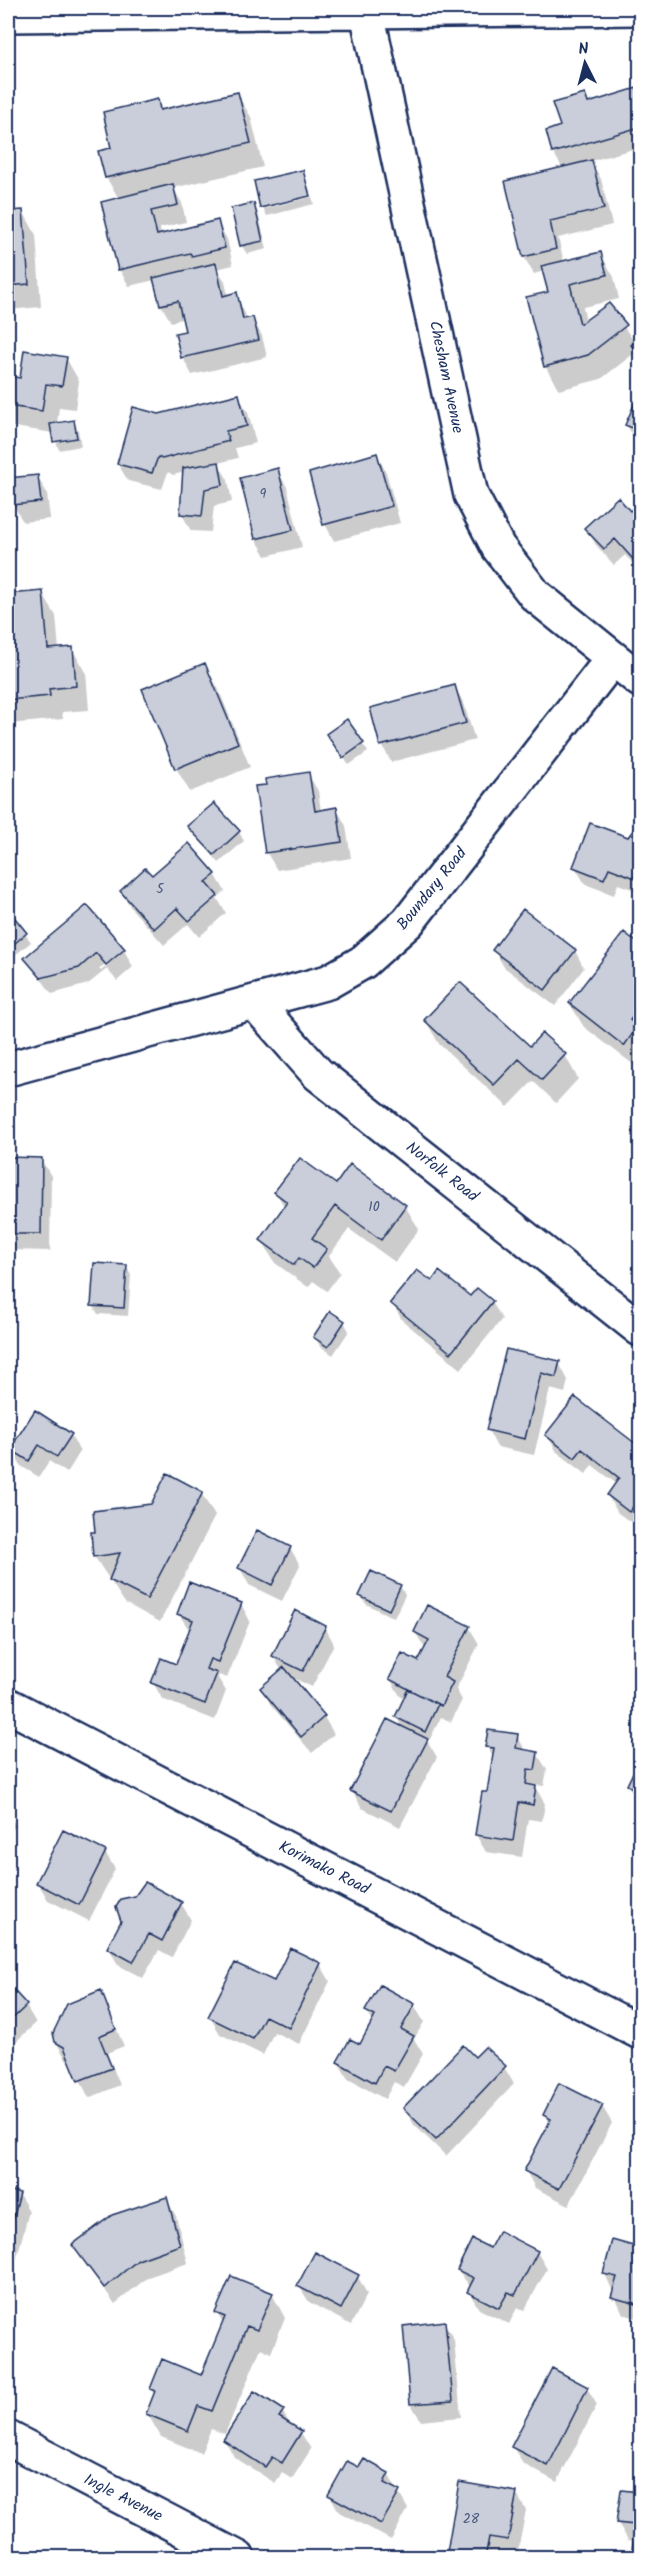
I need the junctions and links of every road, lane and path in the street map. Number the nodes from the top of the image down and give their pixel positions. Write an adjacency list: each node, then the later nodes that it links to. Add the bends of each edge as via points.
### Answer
1 (640, 8): 2 (street)
2 (366, 9): 3 (street); 4 (street, Chesham Avenue, via 471,495 498,548 535,596)
3 (8, 15)
4 (613, 658): 5 (street, Chesham Avenue); 6 (street, Boundary Road, via 408,922 363,962 328,982)
5 (640, 680)
6 (255, 1003): 7 (street, Boundary Road); 8 (street, Norfolk Road, via 318,1074)
7 (8, 1069)
8 (640, 1329)
9 (8, 1705): 10 (street, Korimako Road)
10 (640, 2032)
11 (8, 2438): 12 (street, Ingle Avenue)
12 (238, 2558)

